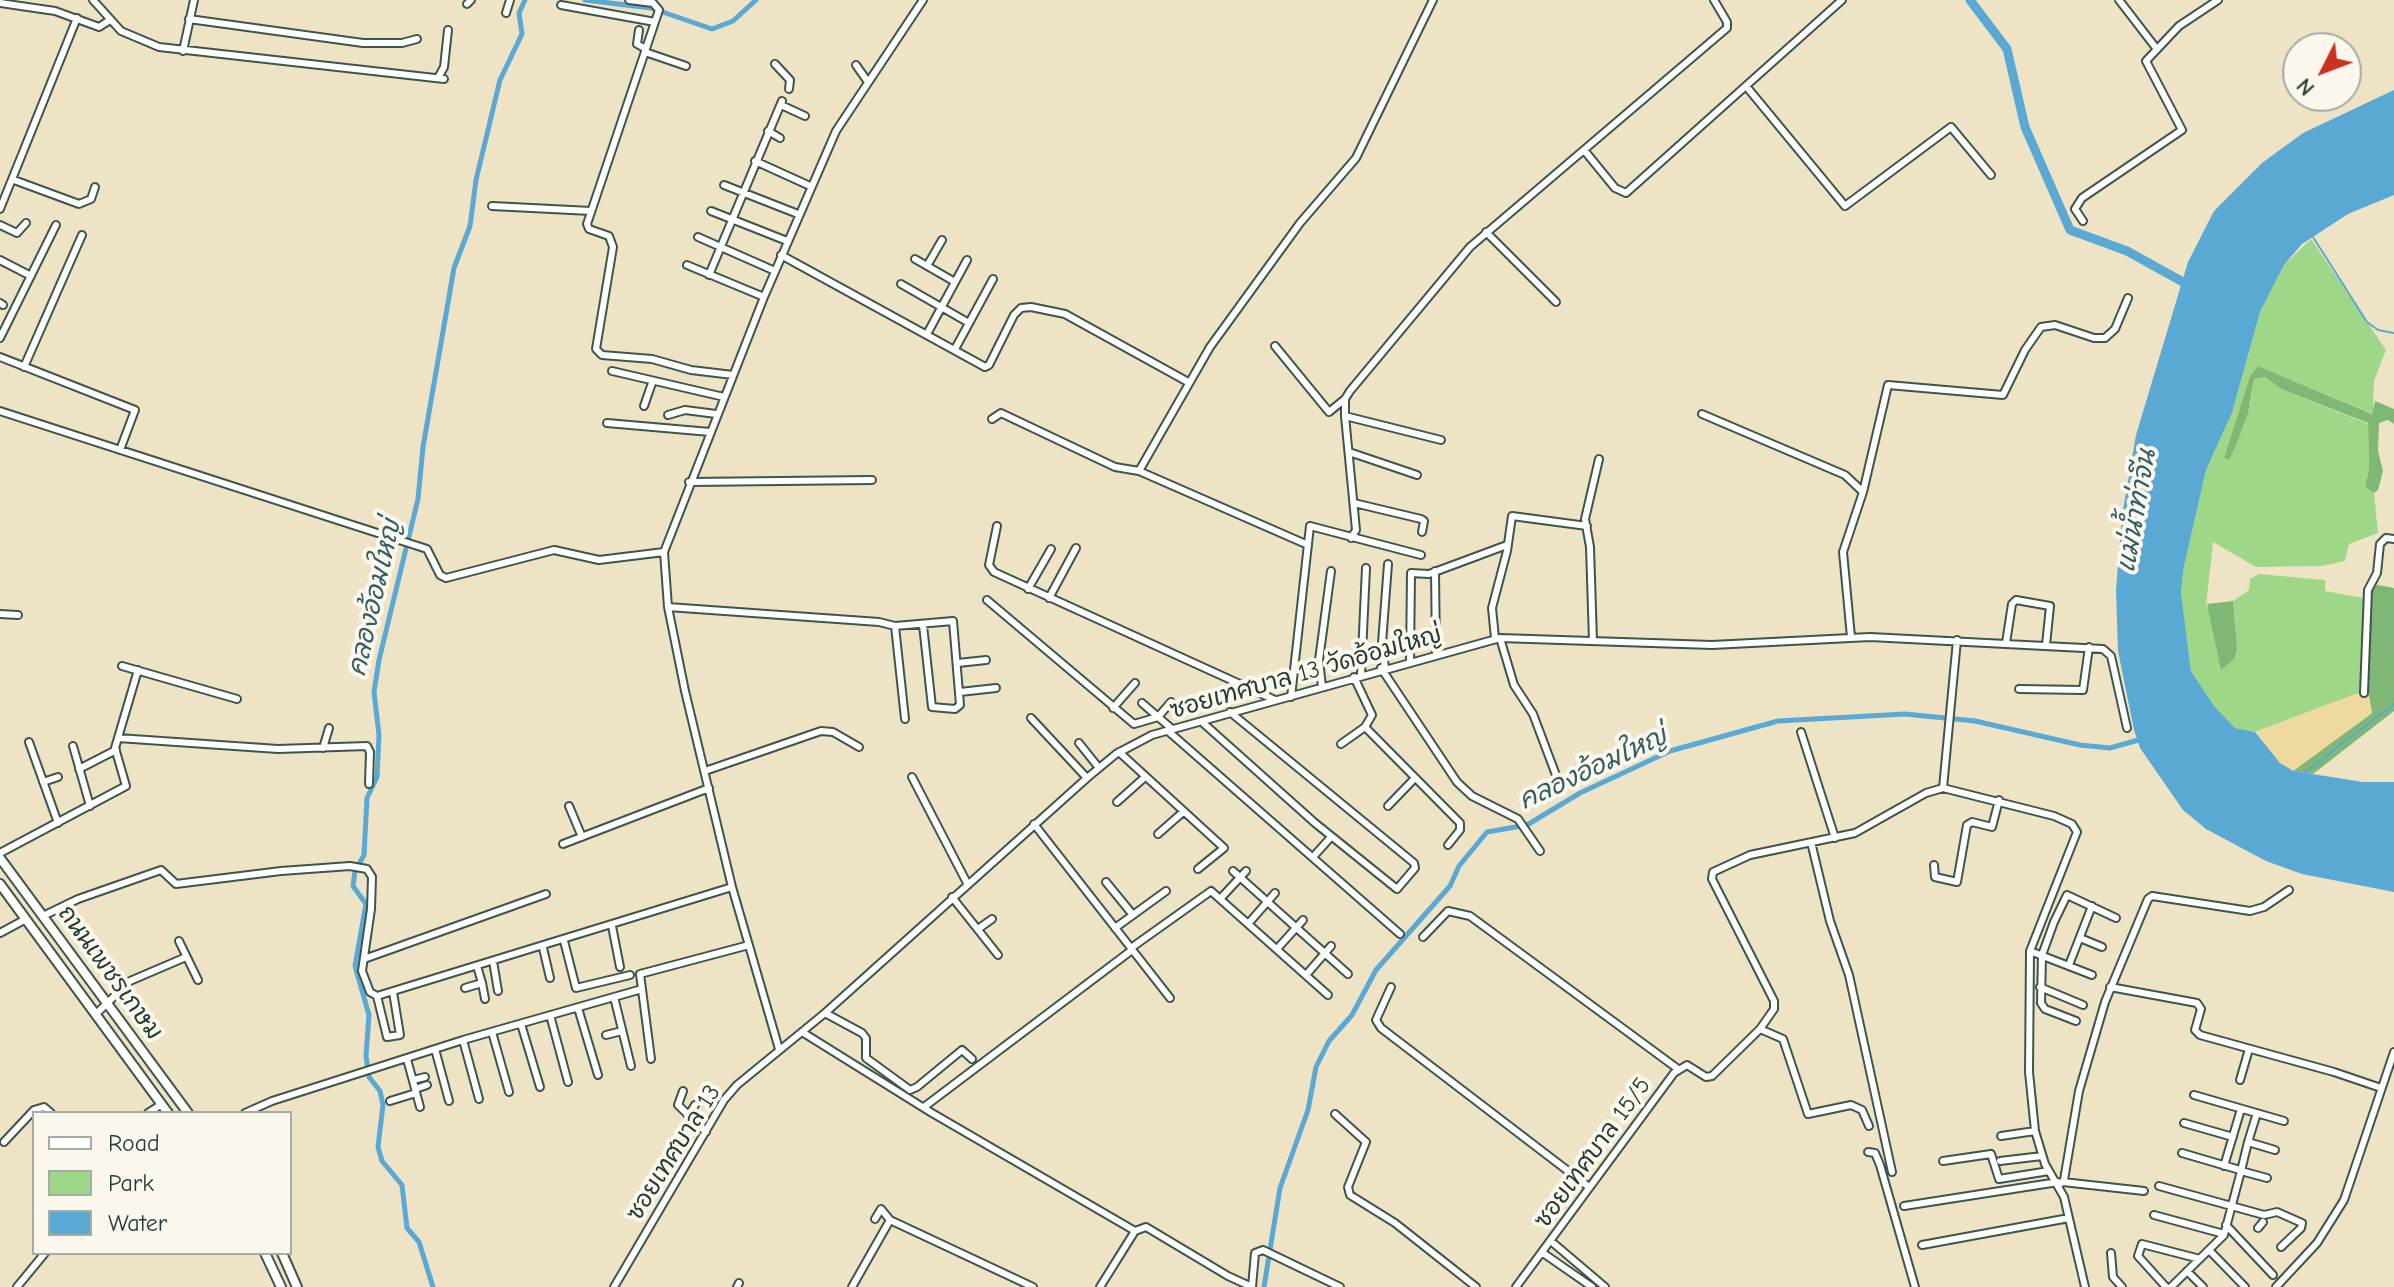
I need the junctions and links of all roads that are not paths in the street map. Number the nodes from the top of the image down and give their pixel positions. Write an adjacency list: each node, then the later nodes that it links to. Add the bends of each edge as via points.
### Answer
1 (93, 0): 17 (street)
2 (510, 0): 13 (street)
3 (629, 0): 14 (street, via 653,3)
4 (923, 0): 27 (street)
5 (1433, 0): 82 (street, via 1356,158 1300,223)
6 (1714, 0): 33 (street, via 1727,28)
7 (1842, 0): 28 (street)
8 (2119, 0): 21 (street)
9 (2218, 0): 21 (street)
10 (0, 3): 15 (street)
11 (192, 3): 16 (street)
12 (561, 5): 14 (street)
13 (506, 13)
14 (657, 17): 23 (street)
15 (77, 18): 17 (street, via 99,27); 36 (street)
16 (189, 19): 20 (street, via 348,42); 22 (street)
17 (110, 20): 22 (street, via 129,36)
18 (448, 30): 22 (street, via 441,78)
19 (639, 30): 23 (street, via 637,44)
20 (417, 39)
21 (2156, 48): 47 (street, via 2146,68 2182,130 2082,198 2075,209)
22 (183, 51)
23 (645, 51): 26 (street); 43 (street)
24 (775, 64): 29 (street, via 790,80)
25 (856, 65): 27 (street)
26 (686, 66)
27 (868, 82): 38 (street, via 836,131)
28 (1746, 86): 33 (street, via 1626,193 1615,188); 35 (street, via 1845,206 1951,127)
29 (789, 89)
30 (805, 116): 31 (street, via 782,103)
31 (768, 131): 32 (street); 34 (street)
32 (780, 138)
33 (1584, 150): 51 (street)
34 (755, 161): 38 (street); 40 (street)
35 (1991, 175)
36 (14, 180): 39 (street, via 79,204 91,199); 42 (street)
37 (724, 185): 40 (street)
38 (810, 186): 45 (street)
39 (95, 187)
40 (742, 191): 45 (street); 46 (street)
41 (492, 206): 43 (street)
42 (0, 209)
43 (591, 211): 81 (street, via 587,227 609,236 613,247 598,353)
44 (711, 211): 46 (street)
45 (798, 214): 55 (street)
46 (731, 219): 55 (street); 56 (street)
47 (2083, 221)
48 (26, 223): 49 (street, via 17,233)
49 (0, 225)
50 (56, 225): 65 (street)
51 (1486, 232): 71 (street); 85 (street)
52 (82, 235): 79 (street)
53 (698, 237): 56 (street)
54 (942, 240): 62 (street)
55 (787, 241): 57 (street)
56 (720, 247): 63 (street); 64 (street)
57 (781, 255): 63 (street); 74 (street)
58 (915, 259): 62 (street)
59 (0, 260): 65 (street)
60 (967, 260): 67 (street)
61 (687, 265): 64 (street)
62 (927, 266): 67 (street)
63 (775, 271): 69 (street)
64 (709, 275): 69 (street)
65 (31, 276): 75 (street)
66 (993, 279): 73 (street)
67 (955, 282): 72 (street)
68 (901, 284): 72 (street)
69 (764, 297): 81 (street)
70 (2128, 298): 103 (street, via 2115,329 2105,338 2055,325 2041,327 2003,395 1888,385)
71 (1556, 302)
72 (941, 307): 73 (street); 74 (street)
73 (969, 323): 77 (street)
74 (927, 334): 77 (street)
75 (0, 338)
76 (1275, 346): 85 (street, via 1329,412)
77 (955, 349): 82 (street, via 985,367 1021,308 1050,309)
78 (0, 357): 79 (street)
79 (24, 367): 96 (street, via 135,410)
80 (612, 371): 83 (street)
81 (733, 375): 84 (street)
82 (1188, 382): 99 (street)
83 (652, 383): 84 (street); 86 (street)
84 (724, 397): 88 (street)
85 (1345, 399): 91 (street)
86 (644, 406)
87 (0, 411): 96 (street)
88 (716, 414): 90 (street, via 685,410); 94 (street)
89 (1702, 414): 103 (street, via 1845,475)
90 (668, 415)
91 (1345, 416): 95 (street); 97 (street)
92 (992, 419): 99 (street, via 1001,413 1115,467)
93 (607, 423): 94 (street)
94 (710, 432): 102 (street)
95 (1441, 440)
96 (120, 450): 114 (street, via 430,551 446,578 554,550 599,560)
97 (1349, 452): 100 (street); 104 (street)
98 (1599, 459): 106 (street, via 1585,514)
99 (1139, 471): 110 (street)
100 (1417, 475)
101 (872, 480): 102 (street)
102 (689, 482): 114 (street)
103 (1863, 492): 128 (street, via 1843,552)
104 (1354, 503): 107 (street, via 1421,519); 108 (street, via 1356,530)
105 (997, 526): 120 (street, via 990,569)
106 (1587, 526): 111 (street, via 1516,514 1509,521); 131 (street)
107 (1422, 532)
108 (1351, 538): 110 (street, via 1310,526); 115 (street)
109 (2394, 539): 148 (street, via 2380,544 2377,573 2368,590)
110 (1308, 545): 149 (street)
111 (1507, 545): 119 (street); 129 (street, via 1491,614)
112 (1076, 548): 121 (street)
113 (1051, 549): 120 (street)
114 (664, 552): 123 (street)
115 (1421, 555)
116 (1388, 564): 140 (street)
117 (1366, 568): 142 (street)
118 (1331, 571): 144 (street, via 1319,660)
119 (1435, 571): 135 (street); 137 (street, via 1410,575)
120 (1028, 589): 121 (street)
121 (1049, 598): 151 (street)
122 (987, 600): 154 (street)
123 (668, 607): 127 (street); 176 (street)
124 (0, 614): 125 (street)
125 (18, 615)
126 (923, 625): 127 (street); 138 (street, via 955,622); 147 (street, via 932,707 958,708)
127 (895, 626): 158 (street)
128 (1851, 637): 130 (street, ซอยเทศบาล 13 วัดอ้อมใหญ่); 131 (street, ซอยเทศบาล 13 วัดอ้อมใหญ่, via 1712,645)
129 (1498, 638): 131 (street, ซอยเทศบาล 13 วัดอ้อมใหญ่); 135 (street, ซอยเทศบาล 13 วัดอ้อมใหญ่); 183 (street)
130 (1957, 640): 132 (street, ซอยเทศบาล 13 วัดอ้อมใหญ่); 186 (street)
131 (1593, 641)
132 (2006, 643): 133 (street, ซอยเทศบาล 13 วัดอ้อมใหญ่); 133 (street, via 2016,600 2050,606)
133 (2046, 645): 134 (street, ซอยเทศบาล 13 วัดอ้อมใหญ่)
134 (2089, 647): 146 (street, via 2083,690); 162 (street, via 2111,656)
135 (1436, 655): 137 (street, ซอยเทศบาล 13 วัดอ้อมใหญ่)
136 (986, 660): 138 (street)
137 (1410, 662): 140 (street, ซอยเทศบาล 13 วัดอ้อมใหญ่)
138 (958, 663): 147 (street)
139 (122, 666): 141 (street)
140 (1383, 668): 142 (street, ซอยเทศบาล 13 วัดอ้อมใหญ่); 202 (street, via 1457,782 1472,796 1512,815)
141 (138, 670): 150 (street); 165 (street)
142 (1358, 676): 144 (street, ซอยเทศบาล 13 วัดอ้อมใหญ่); 160 (street, via 1372,711)
143 (1135, 683): 154 (street)
144 (1322, 687): 149 (street, ซอยเทศบาล 13 วัดอ้อมใหญ่)
145 (996, 688): 147 (street)
146 (2019, 689)
147 (960, 692)
148 (2364, 693)
149 (1291, 697): 151 (street, ซอยเทศบาล 13 วัดอ้อมใหญ่)
150 (237, 699)
151 (1276, 700): 155 (street, ซอยเทศบาล 13 วัดอ้อมใหญ่)
152 (1171, 702): 156 (street)
153 (1142, 703): 156 (street)
154 (1113, 708): 156 (street, via 1134,724)
155 (1230, 712): 159 (street, ซอยเทศบาล 13 วัดอ้อมใหญ่); 197 (street, via 1415,868 1394,889)
156 (1158, 717): 163 (street)
157 (1031, 718): 180 (street)
158 (905, 719)
159 (1202, 722): 163 (street, ซอยเทศบาล 13 วัดอ้อมใหญ่); 197 (street)
160 (1365, 727): 168 (street); 181 (street)
161 (329, 728): 171 (street)
162 (2127, 728)
163 (1170, 730): 173 (street, ซอยเทศบาล 13 วัดอ้อมใหญ่); 204 (street)
164 (1801, 732): 198 (street)
165 (118, 738): 171 (street); 172 (street)
166 (29, 742): 182 (street)
167 (1079, 743): 174 (street)
168 (1341, 744)
169 (73, 746): 175 (street)
170 (859, 747): 176 (street, via 821,731)
171 (323, 748): 184 (street, via 367,746)
172 (116, 750): 175 (street); 189 (street, via 126,786)
173 (1119, 752): 174 (street, ซอยเทศบาล 13 วัดอ้อมใหญ่); 179 (street)
174 (1099, 768): 180 (street, ซอยเทศบาล 13 วัดอ้อมใหญ่)
175 (79, 769): 189 (street)
176 (705, 771): 185 (street)
177 (58, 777): 182 (street)
178 (912, 777): 211 (street)
179 (1145, 777): 188 (street); 192 (street)
180 (1087, 778): 194 (street, ซอยเทศบาล 13 วัดอ้อมใหญ่)
181 (1415, 778): 191 (street); 201 (street, via 1460,823)
182 (43, 782): 193 (street)
183 (1559, 783)
184 (369, 784)
185 (709, 788): 196 (street); 213 (street)
186 (1943, 788): 187 (street); 198 (street, via 1863,830)
187 (1999, 800): 205 (street, via 1992,827 1967,825 1957,882 1935,877); 226 (street, via 2076,828)
188 (1117, 802)
189 (90, 806): 193 (street)
190 (569, 806): 196 (street)
191 (1388, 806)
192 (1183, 812): 195 (street); 206 (street, via 1224,848)
193 (58, 823): 203 (street)
194 (1034, 824): 211 (street, ซอยเทศบาล 13 วัดอ้อมใหญ่); 231 (street)
195 (1158, 834)
196 (582, 837): 200 (street)
197 (1331, 837): 204 (street)
198 (1835, 838): 199 (street)
199 (1806, 843): 284 (street, via 1736,860 1712,875 1774,1001); 346 (street, via 1849,975)
200 (563, 844)
201 (1448, 845)
202 (1540, 851)
203 (0, 856): 227 (main road, ถนนเพชรเกษม)
204 (1313, 857): 235 (street)
205 (1934, 865)
206 (1198, 869)
207 (1233, 871): 209 (street)
208 (1246, 871): 209 (street)
209 (1240, 877): 219 (street); 220 (street)
210 (1106, 882): 222 (street)
211 (967, 883): 218 (street, ซอยเทศบาล 13 วัดอ้อมใหญ่)
212 (0, 884): 224 (main road, ถนนเพชรเกษม)
213 (732, 887): 230 (street); 240 (street)
214 (2289, 890): 264 (street, via 2250,911 2152,896)
215 (1166, 891): 222 (street)
216 (1275, 893): 220 (street)
217 (546, 894): 250 (street)
218 (952, 897): 233 (street); 278 (street, ซอยเทศบาล 13 วัดอ้อมใหญ่)
219 (1220, 899): 229 (street); 244 (street, via 1211,891)
220 (1267, 902): 229 (street); 232 (street)
221 (2092, 906): 223 (street); 226 (street, via 2065,896); 237 (street)
222 (1133, 915): 231 (street)
223 (2116, 918)
224 (26, 919): 234 (street); 269 (main road, ถนนเพชรเกษม)
225 (992, 919): 233 (street)
226 (2048, 919): 246 (street); 246 (street)
227 (46, 920): 250 (street, via 68,903 158,870 176,884 352,866 367,869 372,877); 269 (main road, via 94,996 90,1000); 275 (main road, ถนนเพชรเกษม)
228 (1303, 920): 232 (street)
229 (1248, 924): 245 (street)
230 (612, 926): 239 (street); 254 (street)
231 (1115, 928): 244 (street)
232 (1296, 928): 245 (street); 247 (street)
233 (978, 929): 248 (street)
234 (0, 933)
235 (1400, 934)
236 (1423, 937): 298 (street, via 1448,911 1470,916)
237 (2080, 938): 242 (street); 252 (street)
238 (179, 941): 249 (street)
239 (564, 941): 243 (street); 256 (street, via 576,988)
240 (749, 945): 266 (street, via 643,972); 291 (street)
241 (1331, 946): 247 (street)
242 (2102, 947)
243 (543, 948): 251 (street); 259 (street)
244 (1132, 949): 273 (street); 318 (street)
245 (1277, 949): 257 (street)
246 (2036, 953): 252 (street); 263 (street); 331 (street, via 2029,1072)
247 (1325, 954): 255 (street); 257 (street)
248 (998, 955)
249 (186, 957): 260 (street); 275 (street, via 130,981)
250 (364, 959): 271 (street, via 366,984)
251 (493, 961): 253 (street); 267 (street)
252 (2069, 965): 258 (street)
253 (477, 966): 261 (street); 268 (street)
254 (620, 967)
255 (1348, 974)
256 (630, 975)
257 (1306, 975): 270 (street)
258 (2092, 975)
259 (550, 978)
260 (198, 980)
261 (482, 983): 265 (street); 274 (street)
262 (1391, 987): 350 (street, via 1376,1020 1381,1028)
263 (2040, 987): 276 (street); 282 (street, via 2041,1006)
264 (2110, 987): 292 (street, via 2197,1003 2197,1033); 348 (street, via 2079,1091)
265 (465, 988)
266 (642, 989): 272 (street); 295 (street)
267 (498, 991)
268 (393, 992): 271 (street); 271 (street, via 400,1035 387,1037)
269 (81, 994): 279 (main road, ถนนเพชรเกษม)
270 (1328, 995)
271 (377, 996)
272 (614, 997): 277 (street); 285 (street)
273 (1170, 998)
274 (485, 999)
275 (108, 1004): 279 (street); 281 (main road, ถนนเพชรเกษม)
276 (2083, 1005)
277 (578, 1008): 280 (street); 299 (street)
278 (825, 1013): 287 (street, ซอยเทศบาล 13 วัดอ้อมใหญ่); 296 (street, via 862,1033 866,1058 910,1090 962,1050)
279 (96, 1014): 310 (main road, ถนนเพชรเกษม)
280 (550, 1015): 283 (street); 303 (street)
281 (116, 1016): 310 (main road, via 105,1015); 322 (main road, ถนนเพชรเกษม)
282 (2076, 1021)
283 (521, 1024): 286 (street); 305 (street)
284 (1760, 1029): 298 (street, ซอยเทศบาล 15/5, via 1709,1078 1687,1065); 330 (street, via 1783,1039 1808,1114 1851,1105 1862,1110)
285 (622, 1031): 288 (street); 297 (street)
286 (492, 1032): 289 (street); 309 (street)
287 (802, 1032): 291 (street, ซอยเทศบาล 13 วัดอ้อมใหญ่); 318 (street)
288 (606, 1035)
289 (463, 1040): 290 (street); 312 (street)
290 (435, 1049): 294 (street); 314 (street)
291 (779, 1049): 332 (street, ซอยเทศบาล 13, via 731,1093)
292 (2249, 1049): 302 (street); 306 (street)
293 (2394, 1052): 306 (street)
294 (407, 1059): 301 (street); 323 (street)
295 (651, 1059)
296 (972, 1059)
297 (631, 1066)
298 (1678, 1069): 350 (street, ซอยเทศบาล 15/5)
299 (598, 1075)
300 (425, 1077): 301 (street)
301 (413, 1080): 307 (street)
302 (2240, 1080)
303 (568, 1082)
304 (427, 1085): 307 (street)
305 (540, 1087)
306 (2381, 1088): 392 (street, via 2344,1200 2317,1243)
307 (416, 1091): 313 (street); 317 (street)
308 (683, 1091): 327 (street, via 678,1105)
309 (509, 1092)
310 (155, 1095): 315 (main road, ถนนเพชรเกษม)
311 (2194, 1095): 319 (street)
312 (479, 1099)
313 (390, 1101)
314 (449, 1101)
315 (162, 1104): 320 (street); 321 (main road, ถนนเพชรเกษม)
316 (695, 1105): 327 (street)
317 (420, 1107)
318 (924, 1107): 359 (street)
319 (2241, 1109): 325 (street); 334 (street)
320 (151, 1111)
321 (167, 1111)
322 (187, 1111)
323 (250, 1111)
324 (32, 1112): 335 (street)
325 (2257, 1113): 328 (street); 336 (street)
326 (1335, 1114): 382 (street, via 1366,1142 1348,1187 1350,1195)
327 (688, 1116): 332 (street)
328 (2284, 1121)
329 (2184, 1123): 334 (street)
330 (1869, 1126)
331 (2035, 1131): 333 (street); 340 (street)
332 (706, 1132): 376 (street, ซอยเทศบาล 13)
333 (2001, 1136)
334 (2233, 1137): 343 (street)
335 (4, 1142)
336 (2248, 1142): 337 (street); 344 (street)
337 (2275, 1150)
338 (1868, 1152): 386 (street, via 1875,1153 1880,1165)
339 (2182, 1153): 343 (street)
340 (2042, 1156): 342 (street); 345 (street)
341 (1943, 1161): 345 (street, via 1991,1154 1999,1179)
342 (2000, 1161)
343 (2224, 1166): 344 (street)
344 (2240, 1170): 347 (street); 352 (street)
345 (2049, 1171): 348 (street)
346 (1892, 1172)
347 (2267, 1178)
348 (2060, 1183): 351 (street); 353 (street); 355 (street)
349 (2159, 1186): 352 (street)
350 (1589, 1187): 361 (street, ซอยเทศบาล 15/5)
351 (2144, 1191)
352 (2230, 1205): 358 (street); 363 (street, via 2264,1221 2277,1212 2303,1225)
353 (1904, 1206)
354 (2154, 1215): 360 (street)
355 (2069, 1218): 362 (street); 387 (street)
356 (875, 1219): 357 (street, via 881,1209)
357 (890, 1220): 377 (street); 378 (street)
358 (2226, 1225): 360 (street); 372 (street)
359 (1135, 1231): 379 (street); 380 (street, via 1154,1230)
360 (2224, 1234): 364 (street)
361 (1552, 1242): 365 (street, ซอยเทศบาล 15/5); 385 (street)
362 (1922, 1245)
363 (2281, 1247)
364 (2209, 1250): 370 (street); 391 (street)
365 (1543, 1253): 383 (street, ซอยเทศบาล 15/5); 384 (street)
366 (2111, 1253): 388 (street, via 2113,1277)
367 (43, 1255): 373 (street)
368 (266, 1255): 374 (main road)
369 (283, 1255): 375 (main road)
370 (2200, 1259): 371 (street); 389 (street, via 2142,1244 2139,1258)
371 (2187, 1271): 389 (street); 390 (street)
372 (2273, 1275)
373 (17, 1287)
374 (281, 1287)
375 (297, 1287)
376 (614, 1287)
377 (852, 1287)
378 (1033, 1287)
379 (1100, 1287)
380 (1252, 1287): 381 (street, via 1255,1253 1267,1250)
381 (1340, 1287)
382 (1476, 1287)
383 (1516, 1287)
384 (1592, 1287)
385 (1605, 1287)
386 (1915, 1287)
387 (2085, 1287)
388 (2122, 1287)
389 (2168, 1287)
390 (2203, 1287)
391 (2245, 1287)
392 (2276, 1287)

